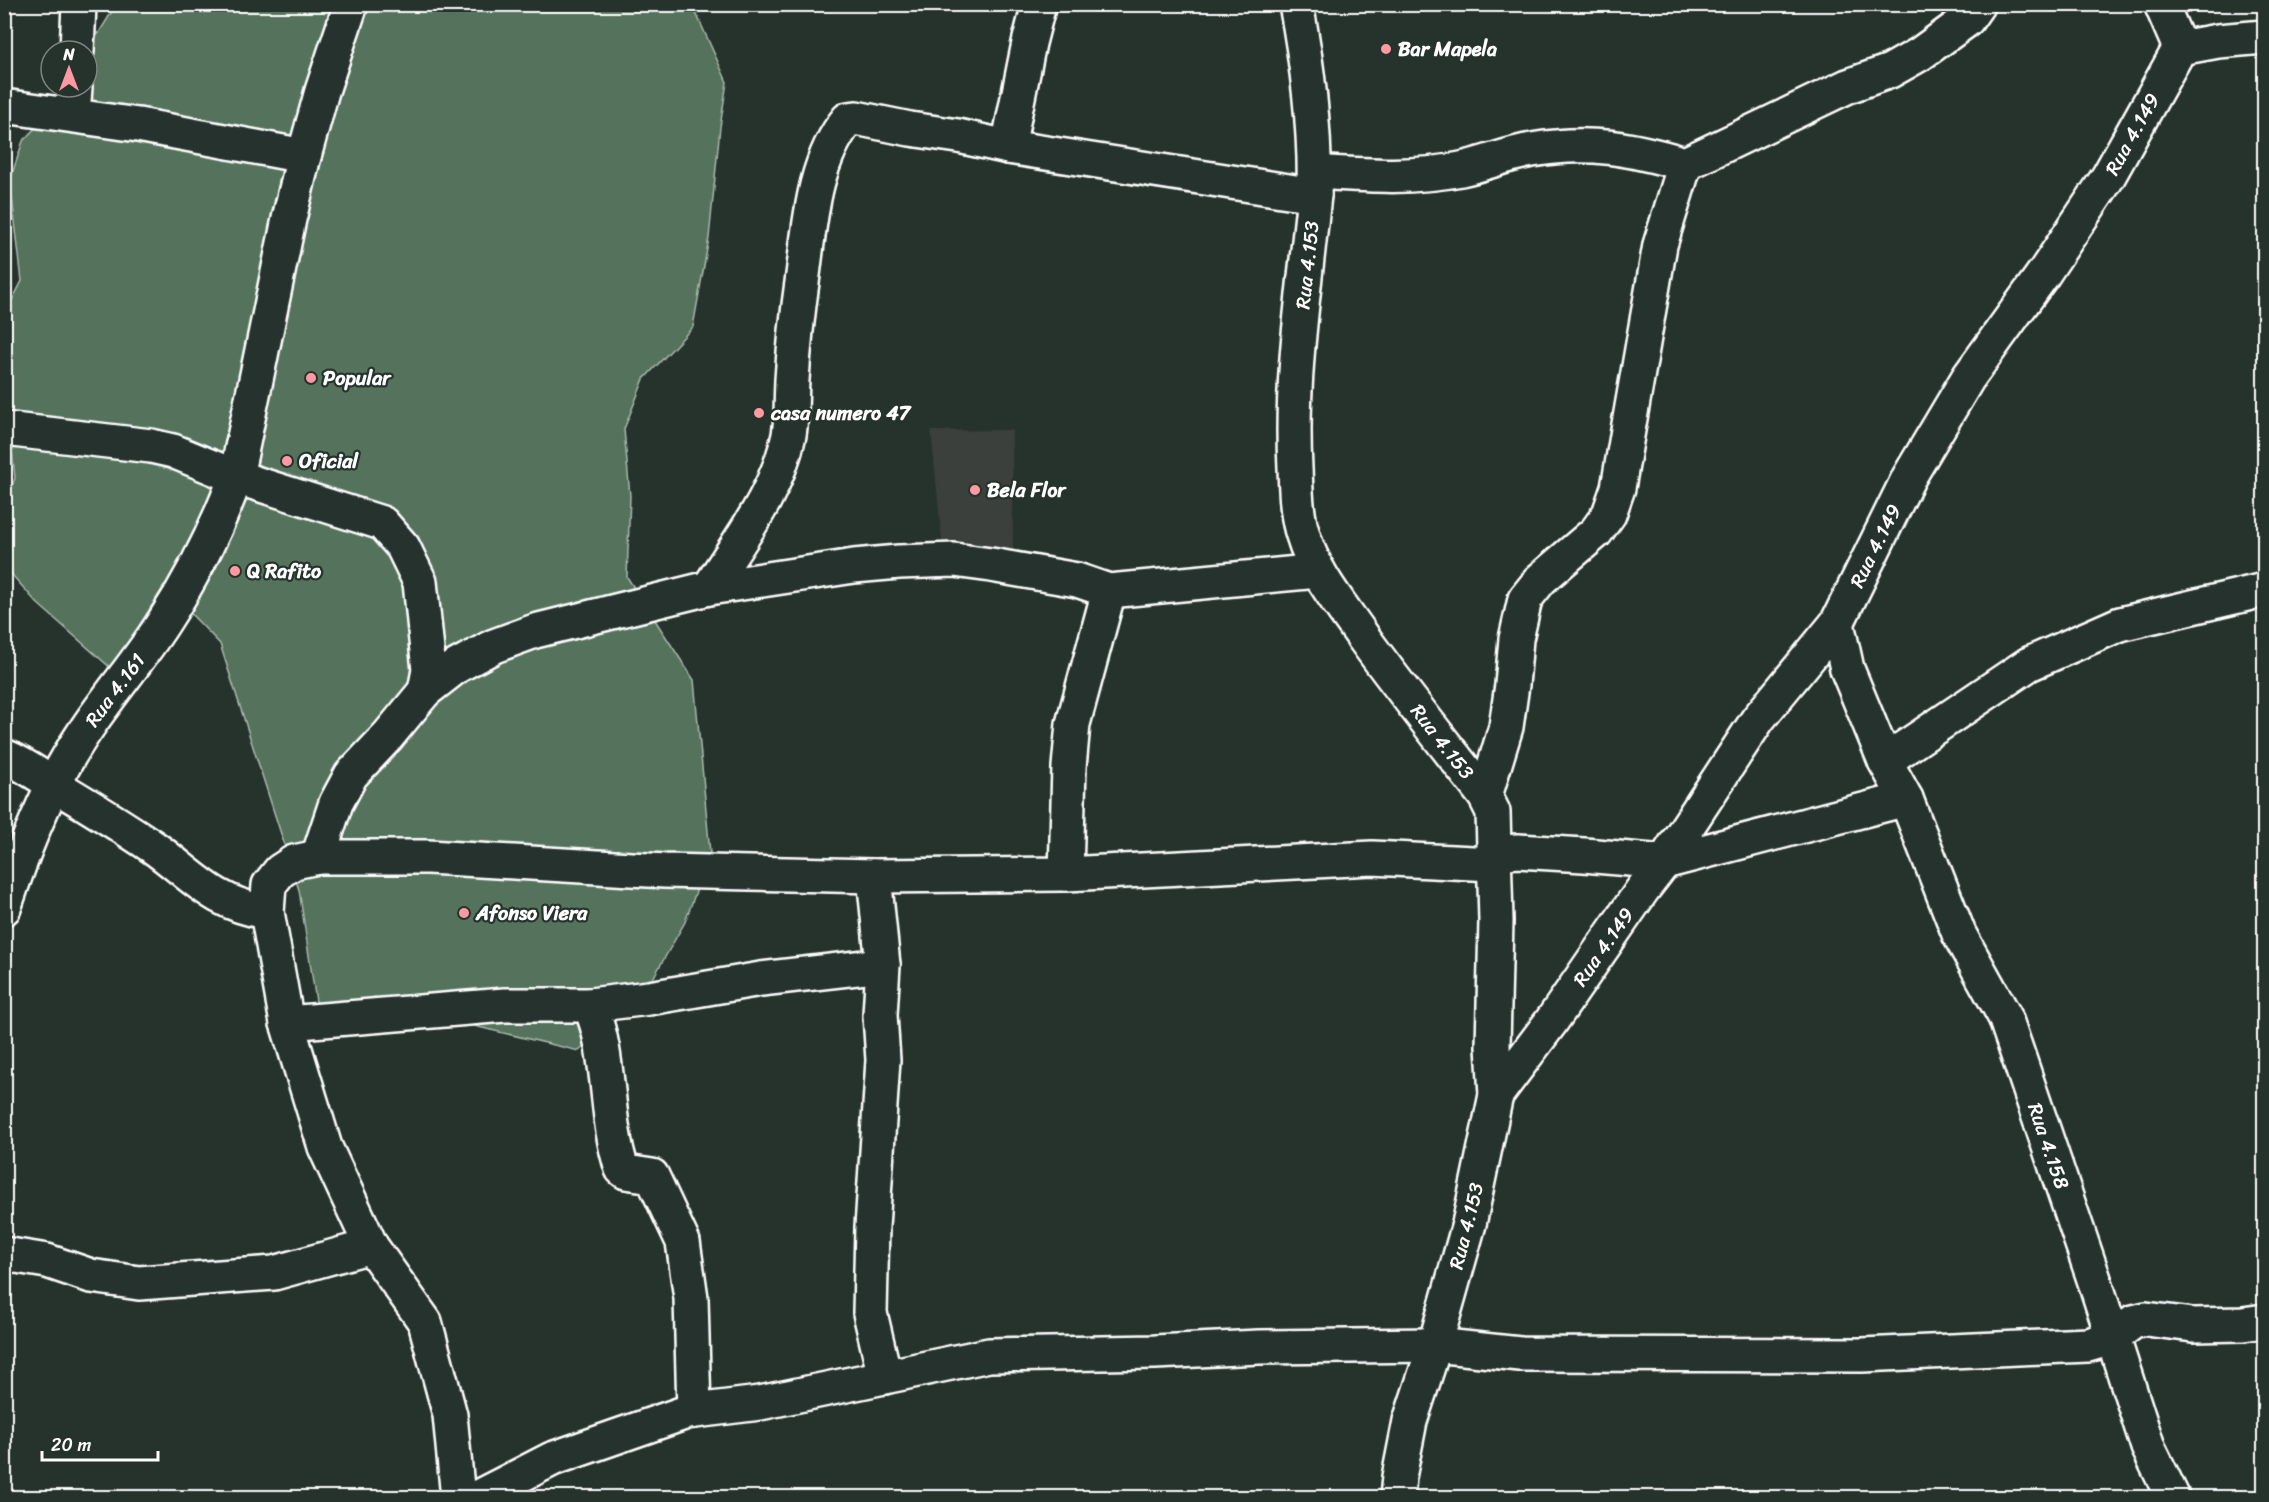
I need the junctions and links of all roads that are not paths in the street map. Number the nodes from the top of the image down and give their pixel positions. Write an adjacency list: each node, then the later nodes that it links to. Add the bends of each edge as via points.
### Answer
1 (79, 4): 8 (street)
2 (351, 4): 13 (street, Rua 4.161)
3 (1039, 4): 12 (street)
4 (1296, 4): 15 (street, Rua 4.153, via 1308,72)
5 (1978, 4): 14 (street, via 1967,20 1890,71 1848,86)
6 (2161, 4): 9 (street)
7 (2265, 37): 9 (street)
8 (78, 39)
9 (2180, 48): 22 (street, Rua 4.149, via 2108,177 1968,378 1909,477)
10 (74, 101): 11 (street); 13 (street, via 138,125)
11 (4, 106)
12 (1008, 147): 15 (street); 19 (street, via 856,118 848,119 843,126 826,156 810,223 793,359 792,415 782,459 772,487)
13 (304, 156): 17 (street, Rua 4.161)
14 (1684, 165): 15 (street, via 1627,148 1586,144 1531,150 1460,169); 27 (street, via 1660,244 1618,488 1609,514 1596,532 1541,579 1525,599 1516,639 1506,727)
15 (1315, 183): 18 (street, Rua 4.153, via 1293,432 1303,535)
16 (4, 429): 17 (street, via 151,446)
17 (236, 477): 23 (street, via 382,523 403,547 420,582 429,670); 26 (street, Rua 4.161, via 221,516 162,624 100,709)
18 (1318, 571): 21 (street); 27 (street, Rua 4.153, via 1404,693)
19 (709, 588): 21 (street, via 854,566 954,560 1077,580); 23 (street, via 536,631 494,646 457,666)
20 (2265, 590): 25 (street, via 2120,624 2029,664)
21 (1109, 591): 32 (street, via 1073,724)
22 (1837, 623): 25 (street, Rua 4.158, via 1847,669); 31 (street, Rua 4.149, via 1758,719)
23 (425, 690): 29 (street, via 351,775 336,803)
24 (4, 756): 26 (street)
25 (1885, 761): 28 (street, Rua 4.158)
26 (54, 785): 34 (street, Rua 4.161); 35 (street, via 154,848 223,900)
27 (1485, 796): 30 (street, Rua 4.153, via 1493,812)
28 (1906, 799): 31 (street); 43 (street, Rua 4.158, via 1959,934 2005,1017)
29 (318, 857): 33 (street, via 428,857 665,871); 35 (street, via 294,862 280,871 269,885)
30 (1494, 858): 31 (street, via 1518,851); 32 (street, via 1372,858); 39 (street, Rua 4.153)
31 (1664, 862): 39 (street, Rua 4.149)
32 (1066, 874): 33 (street)
33 (874, 876): 36 (street)
34 (4, 908)
35 (267, 912): 38 (street)
36 (883, 965): 37 (street); 45 (street, via 883,1090 872,1227 870,1313)
37 (591, 1005): 38 (street, via 505,1005); 46 (street, via 598,1024 622,1169 652,1176 683,1242 691,1298)
38 (287, 1023): 40 (street, via 325,1147)
39 (1496, 1095): 44 (street, Rua 4.153, via 1469,1224)
40 (371, 1246): 41 (street, via 273,1273 139,1283); 47 (street, via 425,1322 450,1414)
41 (4, 1254)
42 (2265, 1321): 43 (street, via 2193,1326 2146,1319 2133,1322)
43 (2112, 1338): 44 (street, via 2088,1345 1862,1355 1520,1354); 50 (street, Rua 4.158, via 2148,1447)
44 (1435, 1345): 45 (street, via 988,1355); 49 (street, Rua 4.153, via 1410,1421)
45 (885, 1377): 46 (street, via 760,1403)
46 (694, 1411): 48 (street, via 552,1459)
47 (458, 1497)
48 (476, 1497)
49 (1397, 1497)
50 (2173, 1497)

